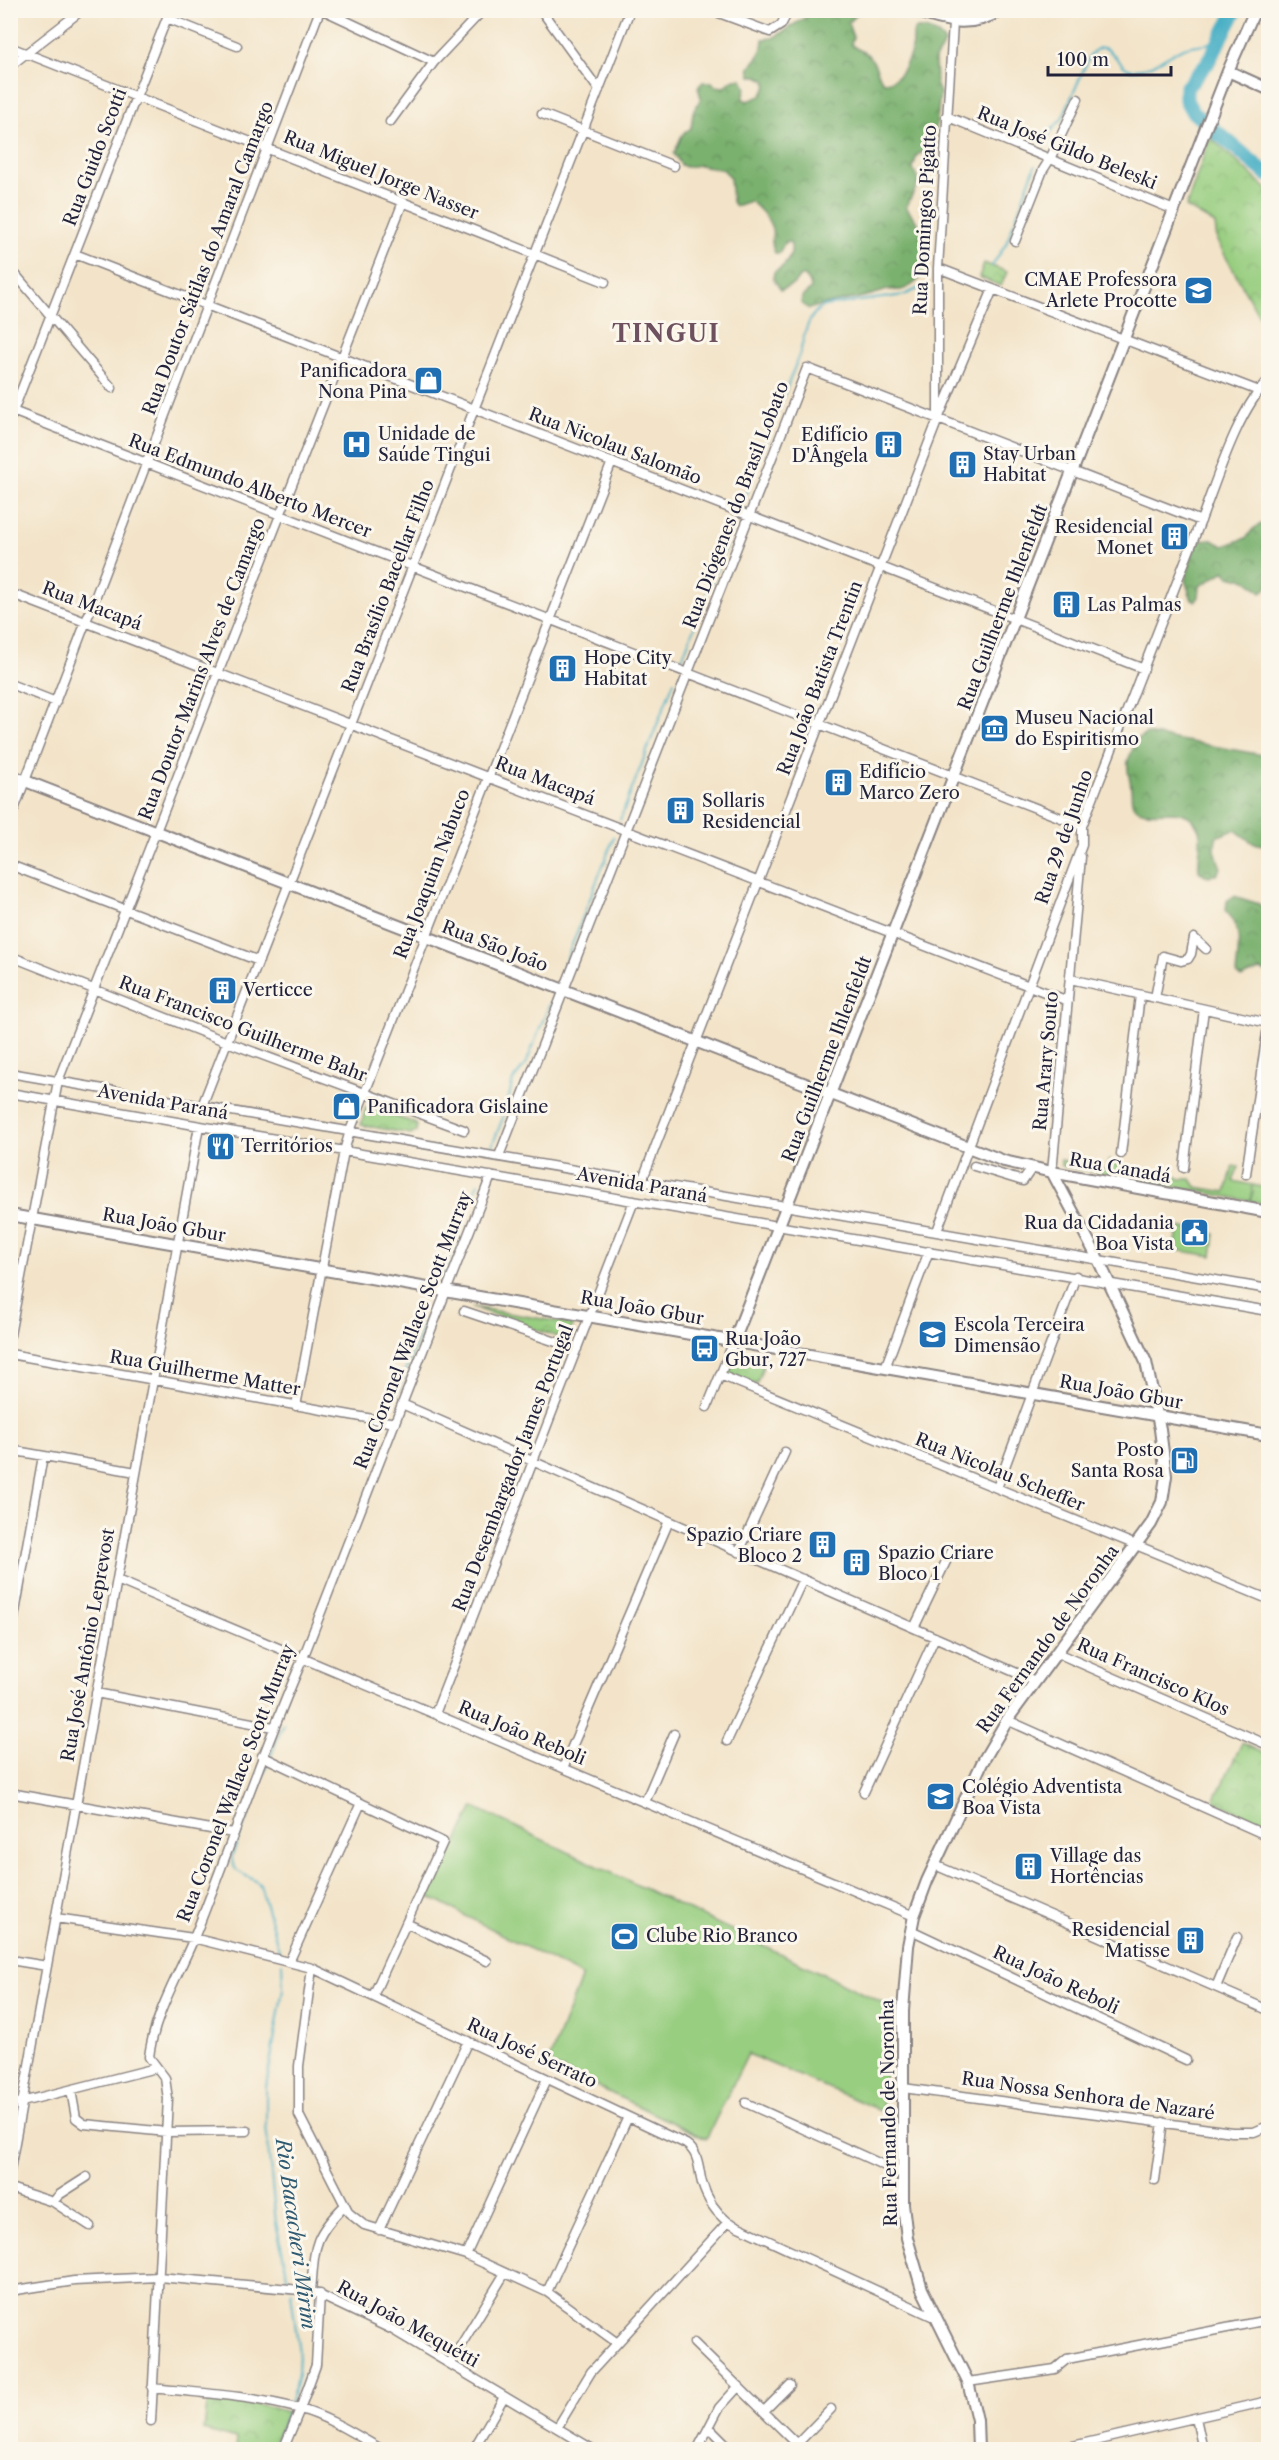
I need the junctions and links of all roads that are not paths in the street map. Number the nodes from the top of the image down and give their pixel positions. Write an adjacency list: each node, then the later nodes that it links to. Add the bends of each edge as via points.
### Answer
1 (82, 10): 15 (street)
2 (322, 10): 16 (street); 27 (street, Rua Doutor Sátilas do Amaral Camargo)
3 (483, 10): 16 (street)
4 (541, 10): 20 (street)
5 (630, 10): 20 (street, Rua Brasílio Bacellar Filho)
6 (711, 10): 7 (street, via 770,32 781,25)
7 (789, 10)
8 (913, 10): 12 (main road)
9 (1001, 10): 12 (main road, via 974,22)
10 (1255, 10): 18 (main road, Rua Guilherme Ihlenfeldt)
11 (169, 14): 13 (street); 21 (street, Rua Guido Scotti)
12 (953, 23): 24 (street, Rua Domingos Pigatto)
13 (237, 46)
14 (10, 47): 15 (street, Rua Miguel Jorge Nasser)
15 (27, 53): 17 (street); 21 (street, Rua Miguel Jorge Nasser)
16 (434, 62): 25 (street)
17 (10, 66)
18 (1228, 71): 19 (main road); 31 (main road, Rua Guilherme Ihlenfeldt)
19 (1269, 89)
20 (599, 90): 26 (street, Rua Brasílio Bacellar Filho)
21 (136, 97): 27 (street, Rua Miguel Jorge Nasser); 33 (street, Rua Guido Scotti)
22 (1078, 99): 28 (street)
23 (542, 114): 26 (street)
24 (946, 116): 28 (street, Rua José Gildo Beleski); 36 (street, Rua Domingos Pigatto)
25 (390, 122)
26 (584, 131): 29 (street); 34 (street, Rua Brasílio Bacellar Filho)
27 (268, 148): 30 (street, Rua Miguel Jorge Nasser); 39 (street, Rua Doutor Sátilas do Amaral Camargo)
28 (1050, 159): 31 (street, Rua José Gildo Beleski); 32 (street)
29 (674, 166)
30 (403, 202): 34 (street, Rua Miguel Jorge Nasser); 42 (street, Rua Doutor Marins Alves de Camargo)
31 (1174, 210): 41 (main road, Rua Guilherme Ihlenfeldt)
32 (1015, 241)
33 (75, 254): 39 (street, Rua Nicolau Salomão); 40 (street, Rua Guido Scotti)
34 (535, 254): 37 (street, Rua Miguel Jorge Nasser); 46 (street, Rua Brasílio Bacellar Filho)
35 (10, 268): 40 (street)
36 (938, 268): 38 (street); 48 (street, Rua Domingos Pigatto)
37 (605, 282)
38 (993, 290): 41 (street); 48 (street, Rua João Batista Trentin)
39 (208, 306): 42 (street, Rua Nicolau Salomão); 50 (street, Rua Doutor Sátilas do Amaral Camargo)
40 (50, 316): 44 (street); 47 (street, Rua Guido Scotti)
41 (1124, 339): 45 (street); 51 (main road, Rua Guilherme Ihlenfeldt)
42 (341, 357): 46 (street, Rua Nicolau Salomão); 52 (street, Rua Doutor Marins Alves de Camargo)
43 (1269, 381): 45 (street, Rua 29 de Junho)
44 (112, 388)
45 (1259, 390): 54 (street, Rua 29 de Junho, via 1238,429)
46 (475, 409): 49 (street, Rua Nicolau Salomão); 55 (street, Rua Brasílio Bacellar Filho)
47 (12, 414): 50 (street, Rua Edmundo Alberto Mercer)
48 (938, 419): 51 (street); 53 (street, Rua Diógenes do Brasil Lobato, via 807,368); 56 (street, Rua João Batista Trentin)
49 (612, 462): 53 (street, Rua Nicolau Salomão); 59 (street, Rua Joaquim Nabuco)
50 (147, 463): 52 (street, Rua Edmundo Alberto Mercer); 60 (street, Rua Doutor Sátilas do Amaral Camargo)
51 (1073, 471): 54 (street); 58 (main road, Rua Guilherme Ihlenfeldt)
52 (280, 515): 55 (street, Rua Edmundo Alberto Mercer); 62 (street, Rua Doutor Marins Alves de Camargo)
53 (749, 516): 56 (street, Rua Nicolau Salomão); 63 (street, Rua Diógenes do Brasil Lobato)
54 (1201, 521): 61 (street, Rua 29 de Junho)
55 (413, 566): 59 (street, Rua Edmundo Alberto Mercer); 66 (street, Rua Brasílio Bacellar Filho)
56 (880, 567): 58 (street, Rua Nicolau Salomão); 67 (street, Rua João Batista Trentin)
57 (10, 593): 60 (street, Rua Macapá)
58 (1016, 619): 61 (street, Rua Nicolau Salomão); 70 (main road, Rua Guilherme Ihlenfeldt)
59 (550, 620): 63 (street, Rua Edmundo Alberto Mercer); 69 (street, Rua Joaquim Nabuco)
60 (86, 622): 62 (street, Rua Macapá); 65 (street, Rua Doutor Sátilas do Amaral Camargo)
61 (1144, 669): 73 (street, Rua 29 de Junho)
62 (218, 673): 66 (street, Rua Macapá); 75 (street, Rua Doutor Marins Alves de Camargo)
63 (688, 673): 67 (street, Rua Edmundo Alberto Mercer); 74 (street, Rua Diógenes do Brasil Lobato)
64 (10, 684): 65 (street)
65 (56, 702): 71 (street, Rua Doutor Sátilas do Amaral Camargo)
66 (351, 724): 69 (street, Rua Macapá); 79 (street, Rua Brasílio Bacellar Filho)
67 (819, 724): 70 (street, Rua Edmundo Alberto Mercer); 78 (street, Rua João Batista Trentin)
68 (10, 775): 71 (main road, Rua São João)
69 (488, 777): 74 (street, Rua Macapá); 82 (street, Rua Joaquim Nabuco)
70 (954, 777): 73 (street, Rua Edmundo Alberto Mercer); 81 (main road, Rua Guilherme Ihlenfeldt)
71 (26, 781): 72 (street, Rua Doutor Sátilas do Amaral Camargo); 75 (main road, Rua São João)
72 (10, 820)
73 (1082, 826): 76 (street, Rua 29 de Junho)
74 (626, 830): 78 (street, Rua Macapá); 89 (street, Rua Diógenes do Brasil Lobato)
75 (155, 831): 79 (main road, Rua São João); 80 (street, Rua Doutor Marins Alves de Camargo)
76 (1082, 845): 86 (street, Rua Arary Souto); 87 (street, Rua 29 de Junho)
77 (10, 865): 80 (street)
78 (758, 881): 81 (street, Rua Macapá); 96 (street, Rua João Batista Trentin)
79 (289, 883): 82 (main road, Rua São João); 85 (street, Rua Brasílio Bacellar Filho)
80 (125, 909): 85 (street); 88 (street, Rua Doutor Marins Alves de Camargo)
81 (894, 934): 87 (street, Rua Macapá); 101 (main road, Rua Guilherme Ihlenfeldt)
82 (426, 937): 89 (main road, Rua São João); 100 (street, Rua Joaquim Nabuco)
83 (1206, 949): 91 (street, via 1194,938 1188,959 1163,956)
84 (10, 956): 88 (street, Rua Francisco Guilherme Bahr)
85 (259, 961): 95 (street, Rua Brasílio Bacellar Filho)
86 (1070, 980): 90 (street); 92 (street, Rua Arary Souto)
87 (1029, 986): 92 (street, Rua Macapá); 107 (street, Rua 29 de Junho)
88 (94, 989): 95 (street, Rua Francisco Guilherme Bahr); 98 (street, Rua Doutor Marins Alves de Camargo)
89 (564, 990): 96 (main road, Rua São João); 110 (street, Rua Diógenes do Brasil Lobato)
90 (1140, 995): 91 (street); 109 (street)
91 (1155, 998): 93 (street)
92 (1068, 1001): 115 (street, Rua Arary Souto)
93 (1204, 1008): 94 (street); 114 (street)
94 (1269, 1024): 116 (street)
95 (227, 1042): 100 (street, Rua Francisco Guilherme Bahr); 103 (street, Rua Brasílio Bacellar Filho)
96 (696, 1042): 101 (main road, Rua São João); 119 (street, Rua João Batista Trentin)
97 (10, 1073): 98 (street, Avenida Paraná)
98 (58, 1081): 102 (street, Rua Doutor Marins Alves de Camargo); 103 (street, Avenida Paraná)
99 (10, 1093): 102 (street, Avenida Paraná)
100 (364, 1093): 105 (street, Rua Francisco Guilherme Bahr); 106 (street, Rua Joaquim Nabuco)
101 (831, 1094): 107 (main road, Rua São João); 123 (main road, Rua Guilherme Ihlenfeldt)
102 (54, 1100): 104 (street, Avenida Paraná); 124 (street, Rua Doutor Marins Alves de Camargo)
103 (202, 1106): 106 (street, Avenida Paraná)
104 (199, 1125): 108 (street, Avenida Paraná); 126 (street, Rua José Antônio Leprevost)
105 (464, 1130)
106 (350, 1131): 108 (street, Rua Joaquim Nabuco); 110 (street, Avenida Paraná)
107 (968, 1148): 111 (main road, Rua Canadá); 125 (street, Rua 29 de Junho)
108 (344, 1150): 117 (street, Avenida Paraná); 129 (street, Rua Joaquim Nabuco)
109 (1121, 1155)
110 (499, 1156): 119 (street, Avenida Paraná)
111 (997, 1158): 113 (main road, Rua Canadá); 118 (street)
112 (974, 1166): 118 (street)
113 (1032, 1168): 115 (main road, Rua Canadá); 118 (street, via 1023,1181)
114 (1184, 1168)
115 (1052, 1172): 121 (main road, Rua Canadá); 128 (main road)
116 (1246, 1174)
117 (491, 1176): 120 (street, Avenida Paraná); 133 (street, Rua Coronel Wallace Scott Murray)
118 (1001, 1176)
119 (642, 1181): 123 (street, Avenida Paraná)
120 (634, 1200): 123 (street, Avenida Paraná); 136 (street, Rua Desembargador James Portugal)
121 (1269, 1212)
122 (10, 1215): 124 (main road, Rua João Gbur)
123 (783, 1215): 125 (street, Avenida Paraná); 127 (street, Avenida Paraná); 138 (main road, Rua Guilherme Ihlenfeldt)
124 (32, 1218): 126 (main road, Rua João Gbur); 137 (street, Rua Doutor Marins Alves de Camargo)
125 (937, 1232): 128 (street, Avenida Paraná)
126 (177, 1244): 129 (main road, Rua João Gbur); 143 (street, Rua José Antônio Leprevost)
127 (929, 1251): 130 (street, Avenida Paraná); 141 (street)
128 (1100, 1264): 131 (main road, Rua Fernando de Noronha); 132 (street, Avenida Paraná)
129 (322, 1269): 133 (main road, Rua João Gbur); 146 (street, Rua Joaquim Nabuco)
130 (1076, 1276): 131 (street, Avenida Paraná); 144 (street)
131 (1108, 1282): 135 (street, Avenida Paraná); 148 (main road, Rua Fernando de Noronha, via 1142,1351)
132 (1269, 1289)
133 (446, 1291): 136 (main road, Rua João Gbur); 145 (street, Rua Coronel Wallace Scott Murray)
134 (464, 1311): 139 (street)
135 (1269, 1311)
136 (590, 1316): 138 (main road, Rua João Gbur); 139 (street, Rua Desembargador James Portugal)
137 (10, 1335)
138 (734, 1341): 141 (main road, Rua João Gbur); 142 (street)
139 (577, 1349): 154 (street, Rua Desembargador James Portugal)
140 (10, 1354): 143 (street, Rua Guilherme Matter)
141 (885, 1368): 144 (main road, Rua João Gbur)
142 (720, 1375): 147 (street); 156 (street, Rua Nicolau Scheffer)
143 (153, 1380): 146 (street, Rua Guilherme Matter); 155 (street, Rua José Antônio Leprevost)
144 (1032, 1393): 148 (main road, Rua João Gbur); 156 (street)
145 (402, 1404): 149 (street, Rua Coronel Wallace Scott Murray); 154 (street)
146 (296, 1406): 149 (street, Rua Guilherme Matter)
147 (707, 1407)
148 (1158, 1415): 150 (main road, Rua João Gbur); 158 (main road, Rua Fernando de Noronha, via 1164,1494 1155,1517)
149 (394, 1423): 168 (street, Rua Coronel Wallace Scott Murray)
150 (1269, 1435)
151 (10, 1450): 153 (street)
152 (785, 1452): 160 (street)
153 (43, 1456): 155 (street); 166 (street)
154 (533, 1461): 157 (street); 171 (street, Rua Desembargador James Portugal)
155 (136, 1472): 162 (street, Rua José Antônio Leprevost)
156 (997, 1488): 158 (street, Rua Nicolau Scheffer)
157 (669, 1521): 160 (street); 178 (street)
158 (1136, 1545): 163 (street, Rua Nicolau Scheffer); 167 (main road, Rua Fernando de Noronha)
159 (952, 1549): 164 (street)
160 (740, 1552): 161 (street)
161 (803, 1579): 164 (street); 175 (street)
162 (117, 1580): 168 (street, Rua João Reboli); 170 (street, Rua José Antônio Leprevost)
163 (1269, 1599)
164 (914, 1628): 165 (street)
165 (934, 1637): 169 (street); 179 (street)
166 (10, 1640)
167 (1056, 1653): 169 (main road, Rua Fernando de Noronha); 176 (street, Rua Francisco Klos)
168 (303, 1658): 171 (street, Rua João Reboli); 173 (street, Rua Coronel Wallace Scott Murray)
169 (1035, 1681): 172 (main road, Rua Fernando de Noronha)
170 (96, 1694): 173 (street); 183 (street, Rua José Antônio Leprevost)
171 (435, 1714): 178 (street, Rua João Reboli)
172 (1007, 1720): 185 (street); 186 (main road, Rua Fernando de Noronha, via 982,1763)
173 (273, 1727): 177 (street, Rua Coronel Wallace Scott Murray)
174 (674, 1734): 181 (street)
175 (727, 1741)
176 (1269, 1745)
177 (262, 1756): 182 (street); 184 (street, Rua Coronel Wallace Scott Murray)
178 (563, 1768): 181 (street, Rua João Reboli)
179 (864, 1792)
180 (10, 1794): 183 (street)
181 (645, 1802): 187 (street, Rua João Reboli)
182 (361, 1803): 189 (street, via 443,1842); 193 (street)
183 (76, 1805): 184 (street); 188 (street, Rua José Antônio Leprevost)
184 (233, 1833): 192 (street, Rua Coronel Wallace Scott Murray)
185 (1269, 1836)
186 (935, 1865): 187 (main road, Rua Fernando de Noronha); 198 (street)
187 (914, 1916): 190 (main road, Rua Fernando de Noronha)
188 (56, 1918): 192 (street, Rua José Serrato); 196 (street, Rua José Antônio Leprevost)
189 (406, 1923): 195 (street); 199 (street)
190 (911, 1929): 203 (street, Rua João Reboli); 207 (main road, Rua Fernando de Noronha, via 903,2011)
191 (1237, 1937): 198 (street)
192 (193, 1938): 193 (street, Rua José Serrato); 202 (street, Rua Coronel Wallace Scott Murray, via 153,2036)
193 (284, 1959): 197 (street, Rua José Serrato)
194 (10, 1960): 196 (street)
195 (487, 1960)
196 (47, 1966): 209 (street, Rua José Antônio Leprevost)
197 (312, 1968): 199 (street, Rua José Serrato); 223 (street, via 299,2066 299,2115)
198 (1216, 1987): 200 (street)
199 (373, 1996): 201 (street, Rua José Serrato)
200 (1269, 2010)
201 (468, 2041): 206 (street, Rua José Serrato); 226 (street)
202 (149, 2056): 204 (street); 205 (street)
203 (1186, 2060)
204 (156, 2068): 205 (street); 216 (street, via 167,2085)
205 (136, 2073): 208 (street)
206 (548, 2079): 212 (street, Rua José Serrato); 227 (street)
207 (903, 2088): 213 (street, Rua Nossa Senhora de Nazaré); 218 (main road, Rua Fernando de Noronha)
208 (71, 2090): 209 (street); 216 (street, via 80,2123)
209 (23, 2101): 211 (street); 217 (street, Rua José Antônio Leprevost)
210 (746, 2103): 218 (street)
211 (10, 2105)
212 (628, 2117): 224 (street, Rua José Serrato, via 691,2148 706,2194); 232 (street)
213 (1163, 2122): 214 (street, Rua Nossa Senhora de Nazaré, via 1243,2133); 220 (street)
214 (1269, 2126)
215 (247, 2131): 216 (street)
216 (167, 2132): 229 (street)
217 (10, 2170)
218 (903, 2174): 233 (main road, Rua Fernando de Noronha, via 911,2258)
219 (87, 2177): 222 (street)
220 (1155, 2180)
221 (10, 2188): 222 (street)
222 (53, 2202): 225 (street)
223 (344, 2206): 226 (street, via 358,2222); 231 (street, via 320,2234 314,2259)
224 (729, 2222): 233 (street, Rua José Serrato); 235 (street)
225 (90, 2226)
226 (379, 2230): 227 (street)
227 (466, 2255): 228 (street)
228 (505, 2273): 232 (street); 237 (street)
229 (159, 2277): 230 (street, Rua João Mequétti); 231 (street, Rua João Mequétti); 241 (street)
230 (10, 2291)
231 (316, 2292): 237 (street, Rua João Mequétti); 244 (street, via 315,2365)
232 (547, 2292): 235 (street)
233 (934, 2317): 238 (main road, Rua Fernando de Noronha)
234 (1269, 2320): 238 (street, via 1067,2359 1055,2369)
235 (616, 2342): 250 (street, via 586,2379)
236 (694, 2343): 240 (street)
237 (450, 2364): 242 (street, Rua João Mequétti)
238 (968, 2382): 259 (main road, Rua Fernando de Noronha, via 977,2420)
239 (790, 2385): 246 (street)
240 (739, 2386): 246 (street); 249 (street, via 719,2408)
241 (153, 2388): 244 (street, via 261,2400); 248 (street)
242 (504, 2397): 250 (street, Rua João Mequétti); 255 (street)
243 (1269, 2401): 247 (street)
244 (298, 2409): 253 (street); 254 (street)
245 (831, 2409): 251 (street)
246 (764, 2411): 251 (street)
247 (1196, 2418): 252 (street); 261 (street)
248 (151, 2421)
249 (709, 2427): 257 (street); 258 (street)
250 (556, 2428): 256 (street, Rua João Mequétti)
251 (800, 2447)
252 (1078, 2447): 260 (street)
253 (283, 2450)
254 (383, 2450)
255 (473, 2450)
256 (594, 2450)
257 (697, 2450)
258 (732, 2450)
259 (978, 2450)
260 (1055, 2450)
261 (1203, 2450)

